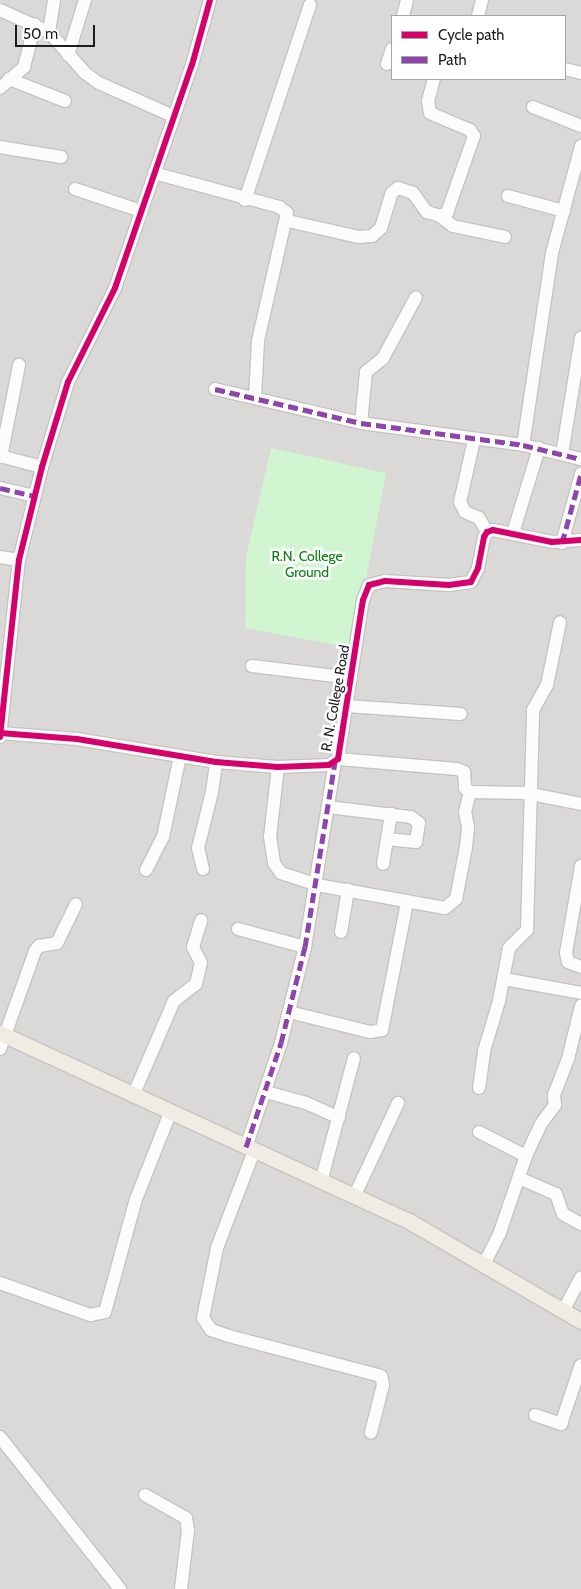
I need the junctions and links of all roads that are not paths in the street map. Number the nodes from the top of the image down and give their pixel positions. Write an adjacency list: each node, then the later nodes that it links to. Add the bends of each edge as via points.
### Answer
1 (54, 0): 11 (street)
2 (85, 0): 13 (street)
3 (210, 0): 21 (street)
4 (407, 0): 8 (street)
5 (482, 0): 9 (street)
6 (310, 5): 30 (street)
7 (3, 7): 10 (street)
8 (403, 15)
9 (478, 15)
10 (36, 24): 11 (street); 18 (street, via 24,67)
11 (49, 32): 13 (street)
12 (391, 52): 14 (street)
13 (68, 55): 21 (street, via 99,83)
14 (387, 64)
15 (566, 69): 16 (street)
16 (581, 73)
17 (434, 80): 33 (street, via 428,101 430,112 470,130 474,136 449,208)
18 (4, 83): 19 (street)
19 (65, 100)
20 (533, 107): 22 (street)
21 (173, 116): 26 (street)
22 (581, 126)
23 (581, 146): 27 (street)
24 (0, 147): 25 (street)
25 (61, 158)
26 (154, 173): 30 (street); 31 (street)
27 (576, 187): 32 (street)
28 (75, 189): 31 (street)
29 (508, 196): 32 (street)
30 (245, 200): 34 (street, via 284,209)
31 (141, 211): 48 (street, via 115,288 68,382)
32 (564, 211): 43 (street, via 551,260)
33 (440, 216): 34 (street, via 423,209 410,190 398,188 392,193 381,228 372,236 359,237); 35 (street, via 453,226)
34 (288, 221): 40 (street, via 258,341)
35 (505, 238)
36 (416, 297): 41 (street, via 383,358 366,372)
37 (581, 338): 45 (street)
38 (19, 365): 46 (street)
39 (215, 389): 40 (street)
40 (255, 398): 41 (street)
41 (361, 423): 42 (street)
42 (474, 440): 43 (street); 52 (street, via 460,502 465,512 479,518)
43 (523, 445): 44 (street)
44 (539, 448): 45 (street); 53 (street)
45 (562, 454): 47 (street)
46 (1, 456): 48 (street)
47 (581, 459)
48 (42, 467): 51 (street)
49 (581, 474): 55 (street)
50 (0, 488): 51 (street)
51 (34, 496): 57 (street)
52 (487, 532): 53 (street); 60 (street, R. N. College Road, via 476,576 471,582 449,585 386,581 369,585 363,600)
53 (513, 534): 55 (street)
54 (581, 540): 55 (street)
55 (562, 543)
56 (0, 557): 57 (street)
57 (19, 560): 63 (street)
58 (560, 622): 69 (street, via 547,685 533,710)
59 (252, 666): 60 (street)
60 (352, 678): 61 (street, R. N. College Road)
61 (347, 706): 62 (street); 65 (street, R. N. College Road)
62 (461, 714)
63 (0, 734): 64 (street, R. N. College Road, via 78,739)
64 (180, 756): 66 (street, R. N. College Road); 76 (street, via 163,837)
65 (337, 760): 67 (street, R. N. College Road, via 320,767); 68 (street, via 457,769 464,772 465,788); 71 (street)
66 (216, 762): 67 (street, R. N. College Road); 77 (street, via 198,848)
67 (278, 767): 78 (street, via 270,822 276,869 286,876)
68 (470, 792): 69 (street); 80 (street, via 465,812 468,827 466,847 454,904 445,908)
69 (532, 794): 70 (street); 87 (street, via 528,930 512,942)
70 (581, 804)
71 (328, 807): 72 (street); 78 (street)
72 (391, 814): 73 (street); 73 (street, via 416,819 421,829 416,842)
73 (387, 839): 74 (street)
74 (383, 864)
75 (581, 866): 86 (street, via 566,953 568,962)
76 (146, 870)
77 (203, 870)
78 (317, 885): 79 (street); 85 (street)
79 (348, 890): 80 (street); 84 (street)
80 (407, 902): 90 (street, via 382,1030 370,1032)
81 (76, 904): 91 (street, via 57,943 39,946 36,951)
82 (201, 920): 95 (street, via 193,947 201,962 196,984 174,1001)
83 (238, 929): 85 (street)
84 (341, 932)
85 (305, 947): 90 (street)
86 (581, 967)
87 (504, 979): 88 (street); 93 (street, via 484,1051)
88 (581, 994)
89 (581, 1006): 101 (street, via 568,1059 554,1095 555,1105)
90 (289, 1012): 94 (street)
91 (2, 1039): 95 (main road)
92 (354, 1058): 98 (street)
93 (479, 1088)
94 (266, 1092): 98 (street, via 294,1099); 100 (street)
95 (133, 1096): 97 (main road)
96 (398, 1103): 104 (street)
97 (170, 1113): 100 (main road); 108 (street, via 136,1199 105,1312 90,1315)
98 (339, 1118): 103 (street)
99 (479, 1132): 101 (street)
100 (250, 1149): 103 (main road); 113 (street, via 217,1248 202,1318 210,1330 381,1376 383,1385)
101 (526, 1156): 102 (street)
102 (519, 1178): 105 (street, via 556,1194 563,1214); 106 (street, via 500,1232)
103 (321, 1182): 104 (main road)
104 (354, 1198): 106 (main road, via 408,1221)
105 (581, 1224)
106 (484, 1264): 109 (main road)
107 (581, 1277): 109 (street)
108 (0, 1283)
109 (563, 1311): 110 (main road)
110 (581, 1321)
111 (581, 1365): 112 (street, via 561,1424)
112 (534, 1414)
113 (370, 1432)
114 (0, 1437): 116 (street)
115 (145, 1495): 117 (street, via 186,1518 188,1530)
116 (121, 1589)
117 (181, 1589)

